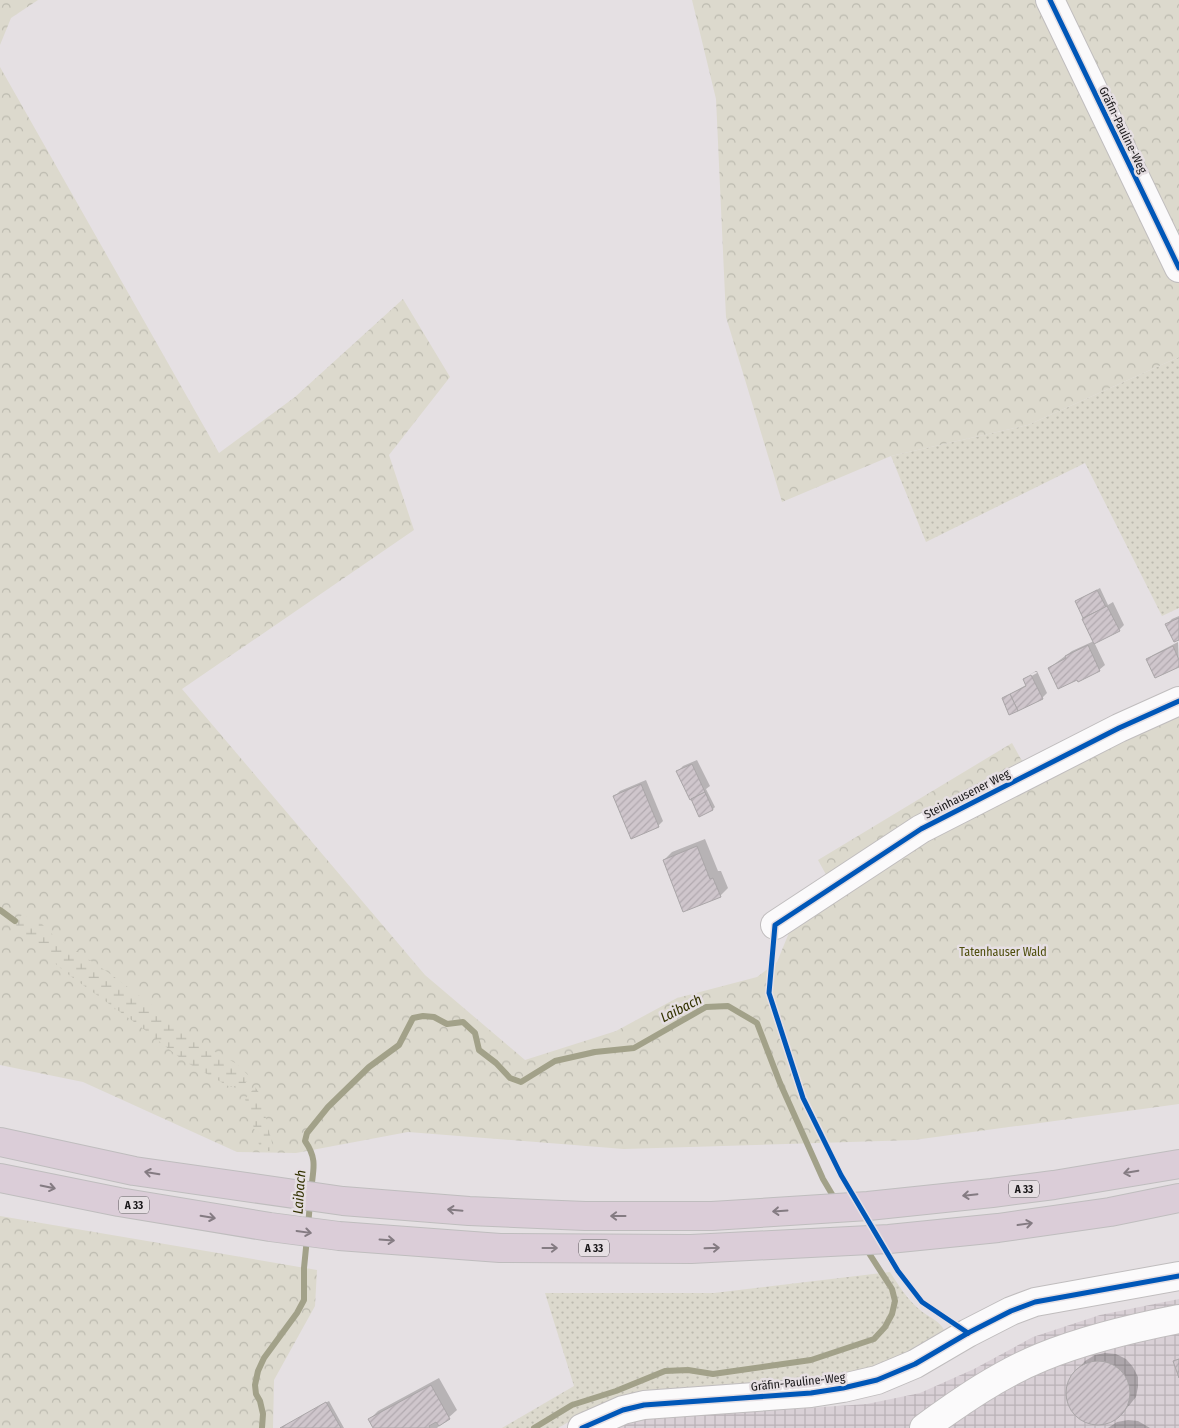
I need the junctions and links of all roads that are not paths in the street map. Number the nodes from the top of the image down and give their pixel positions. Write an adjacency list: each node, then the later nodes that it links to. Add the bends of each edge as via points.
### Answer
1 (1050, 0): 2 (street, Gräfin-Pauline-Weg)
2 (1179, 268)
3 (1179, 700): 4 (street, Steinhausener Weg, via 921,829)
4 (775, 925)
5 (0, 1142): 6 (highway, A 33, one-way to 5, via 1045,1186 868,1206 712,1216 585,1216 344,1201 134,1170)
6 (1179, 1164)
7 (0, 1178): 8 (highway, A 33, one-way to 8, via 270,1227 339,1236 500,1248 691,1249 849,1242 998,1228 1110,1212)
8 (1179, 1198)
9 (1179, 1276): 11 (street, Gräfin-Pauline-Weg, via 1036,1302 1011,1311 914,1364 876,1380 811,1393 644,1405)
10 (1179, 1319): 12 (street, via 1109,1335 1042,1357 1010,1372)
11 (582, 1428)
12 (924, 1428)

